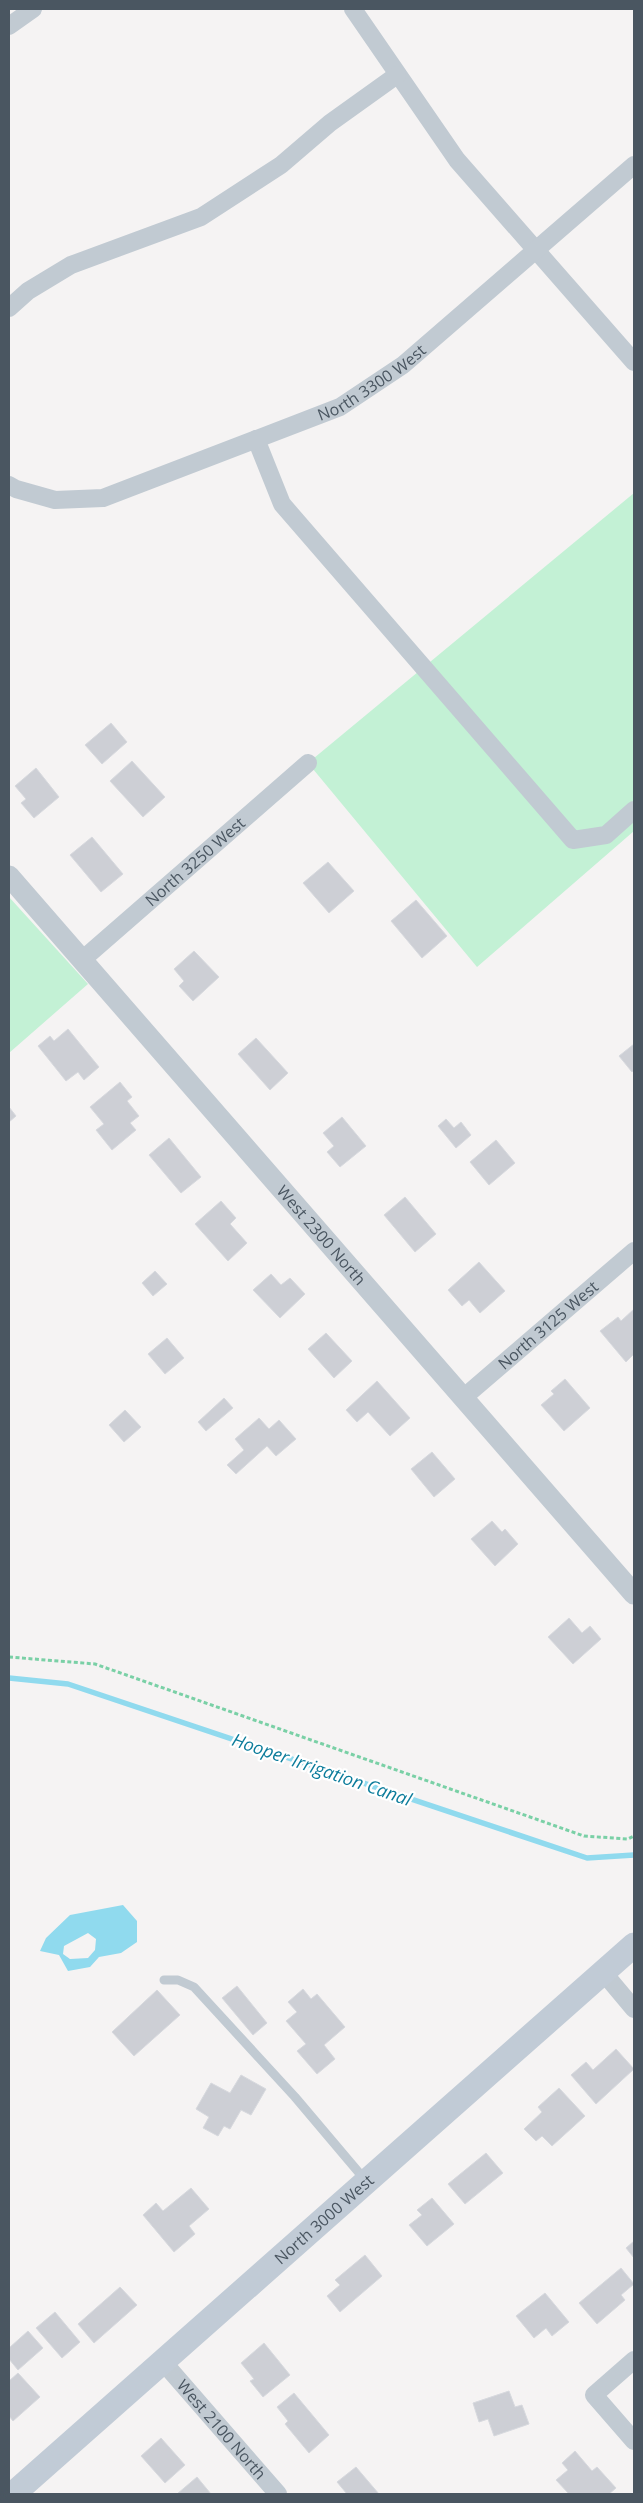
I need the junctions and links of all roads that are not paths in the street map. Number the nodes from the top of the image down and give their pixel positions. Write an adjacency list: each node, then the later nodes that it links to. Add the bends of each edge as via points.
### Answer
1 (33, 9): 3 (street)
2 (353, 9): 4 (street)
3 (9, 26)
4 (398, 75): 6 (street, via 457,160); 7 (street, via 330,123 281,165 202,217 71,265 28,291)
5 (634, 165): 6 (street, North 3300 West)
6 (536, 250): 8 (street); 9 (street, North 3300 West, via 403,365 340,406)
7 (9, 308)
8 (634, 362)
9 (256, 439): 10 (street, North 3300 West, via 103,498 55,500); 12 (street, via 282,504 573,840 606,835)
10 (9, 484)
11 (308, 763): 14 (street, North 3250 West)
12 (634, 810)
13 (9, 876): 14 (street, West 2300 North)
14 (82, 960): 16 (street, West 2300 North)
15 (634, 1251): 16 (street, North 3125 West)
16 (463, 1398): 17 (street, West 2300 North)
17 (634, 1594)
18 (634, 1945): 19 (main road, North 3000 West)
19 (603, 1972): 21 (street); 22 (main road, North 3000 West)
20 (164, 1980): 22 (lane, via 178,1980 194,1987)
21 (634, 2009)
22 (366, 2181): 24 (main road, North 3000 West)
23 (634, 2360): 25 (street, via 594,2396)
24 (164, 2364): 26 (main road, North 3000 West); 27 (street, West 2100 North)
25 (634, 2441)
26 (14, 2494)
27 (278, 2494)

